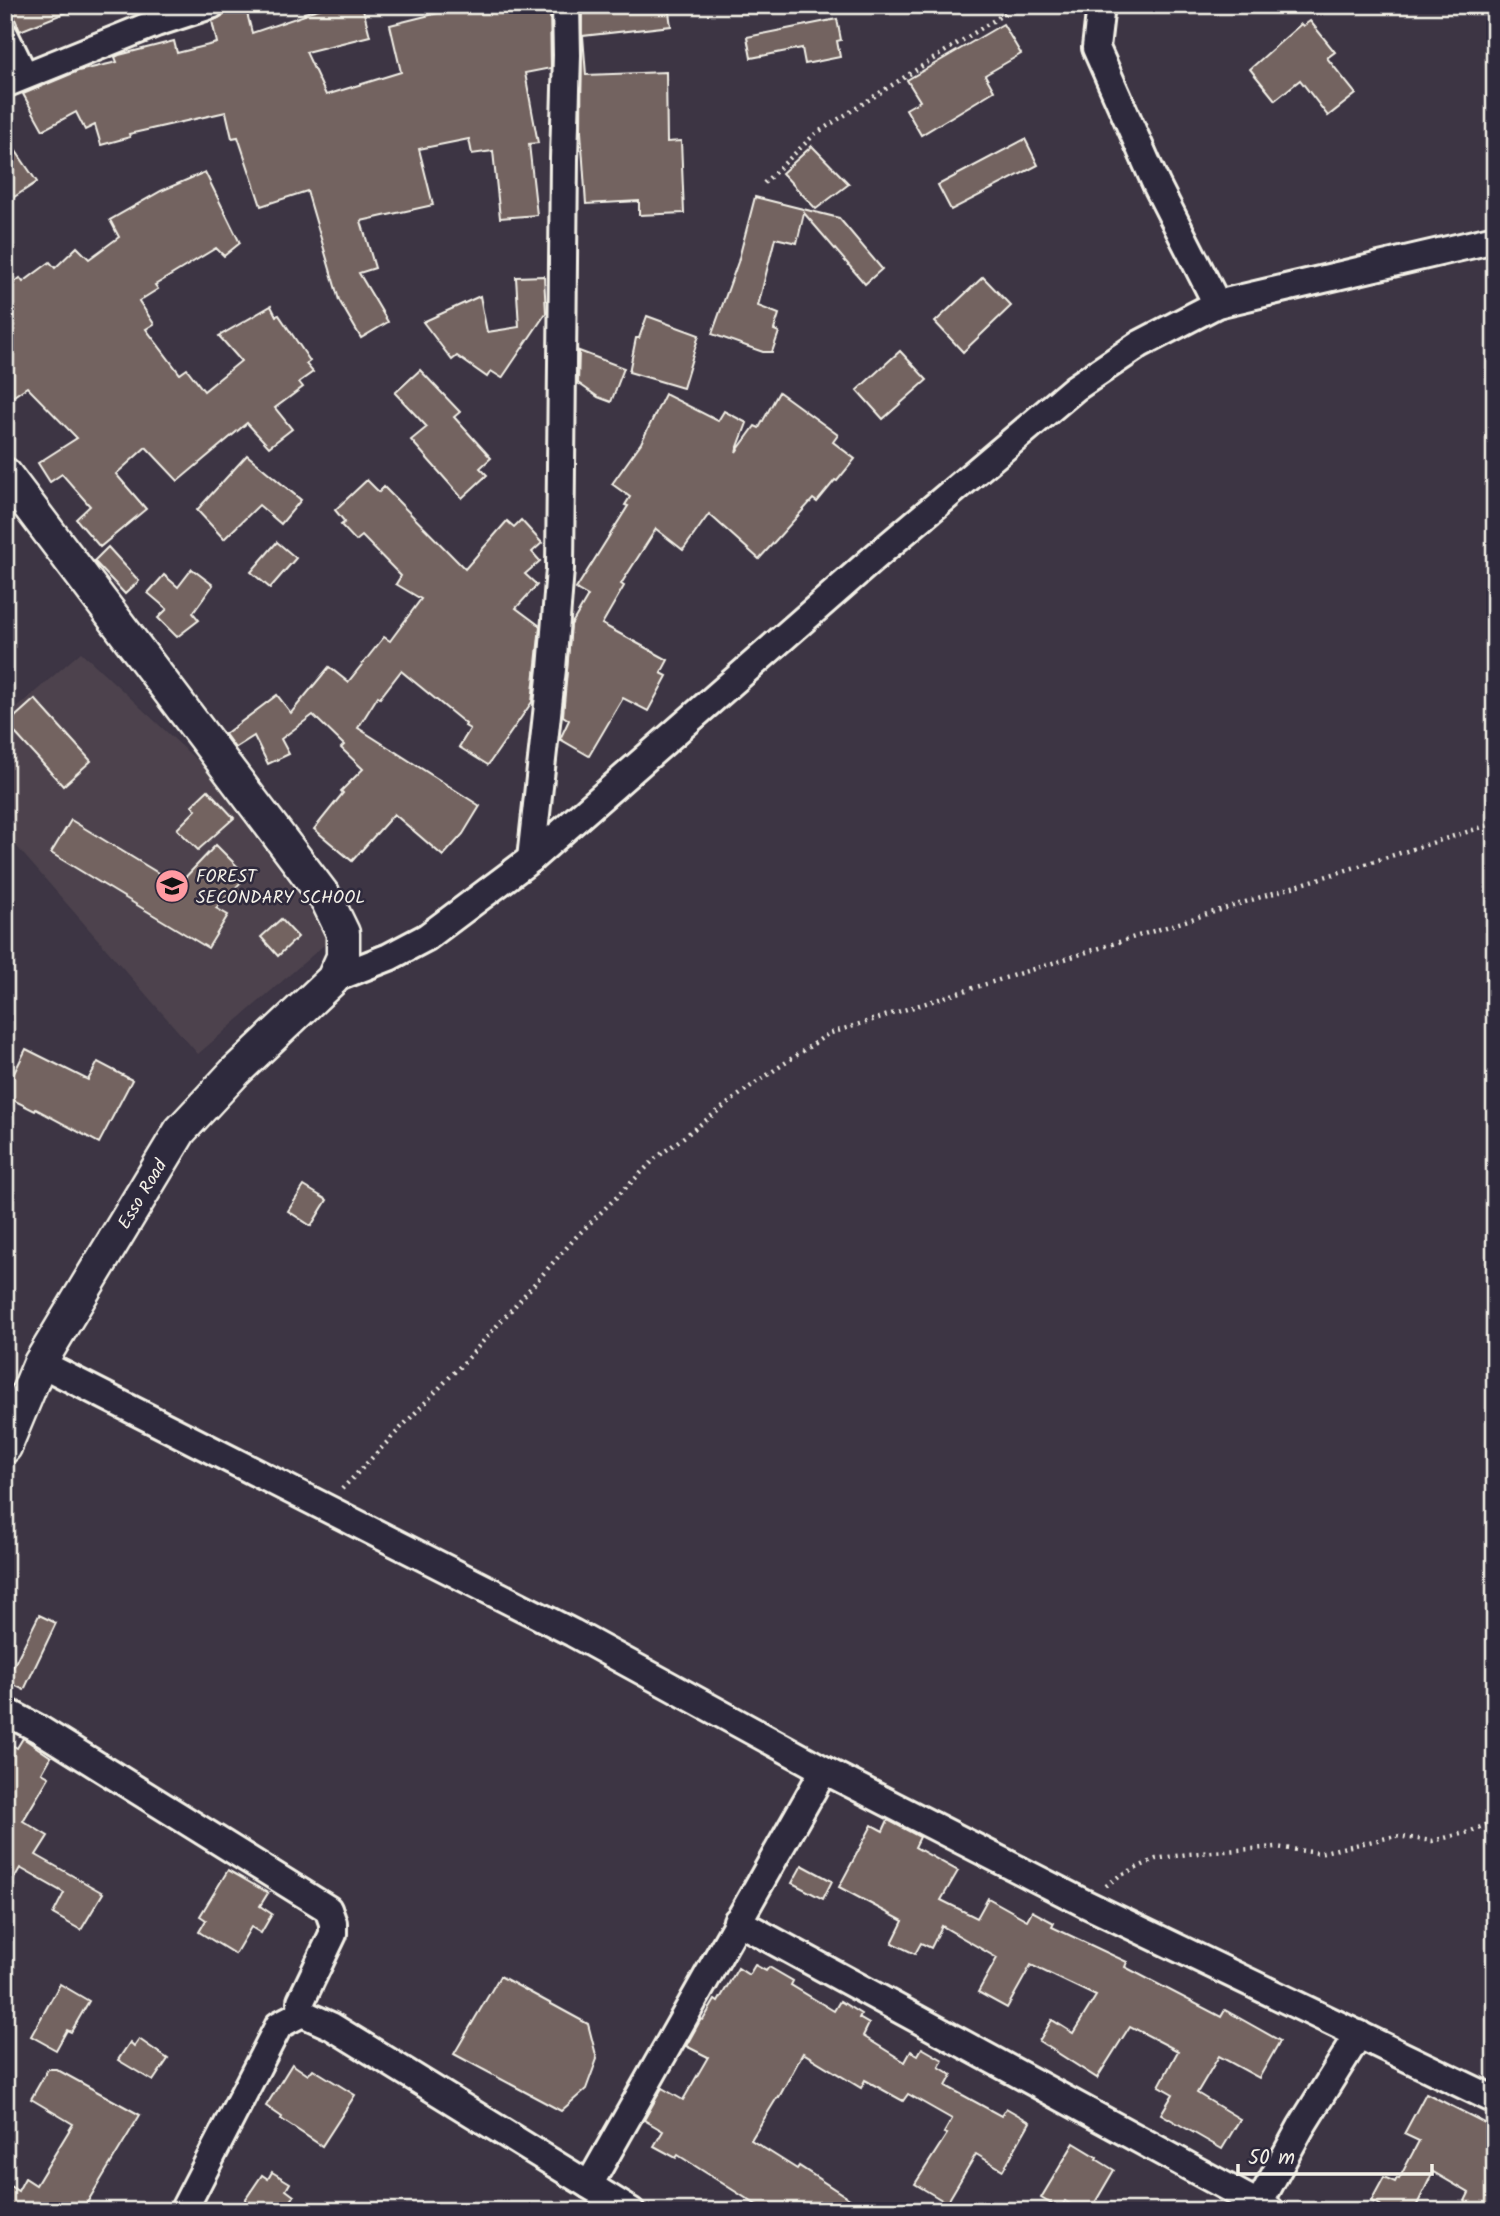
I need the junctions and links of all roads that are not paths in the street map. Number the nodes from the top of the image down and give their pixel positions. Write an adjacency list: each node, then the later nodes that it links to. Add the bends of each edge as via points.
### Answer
1 (211, 5): 5 (street)
2 (565, 5): 9 (street, via 560,569)
3 (1101, 5): 7 (street, via 1096,48 1151,173)
4 (5, 36): 5 (street)
5 (15, 79)
6 (1495, 239): 7 (street)
7 (1217, 304): 9 (street, via 1140,344 1076,388 874,557)
8 (5, 474): 10 (street, via 327,900 343,933 343,957)
9 (531, 859): 10 (street, via 427,937)
10 (333, 979): 11 (street, Esso Road, via 180,1131)
11 (40, 1363): 12 (street, Esso Road); 14 (street, via 573,1633)
12 (5, 1447)
13 (5, 1711): 16 (street, via 328,1909 333,1934 301,2001)
14 (824, 1770): 15 (street); 17 (street, via 1084,1903)
15 (737, 1921): 19 (street); 20 (street)
16 (302, 2013): 19 (street, via 331,2026); 21 (street, via 279,2025)
17 (1359, 2034): 18 (street); 20 (street, via 1301,2127)
18 (1495, 2100)
19 (589, 2185): 22 (street)
20 (1262, 2209)
21 (183, 2211)
22 (631, 2211)

